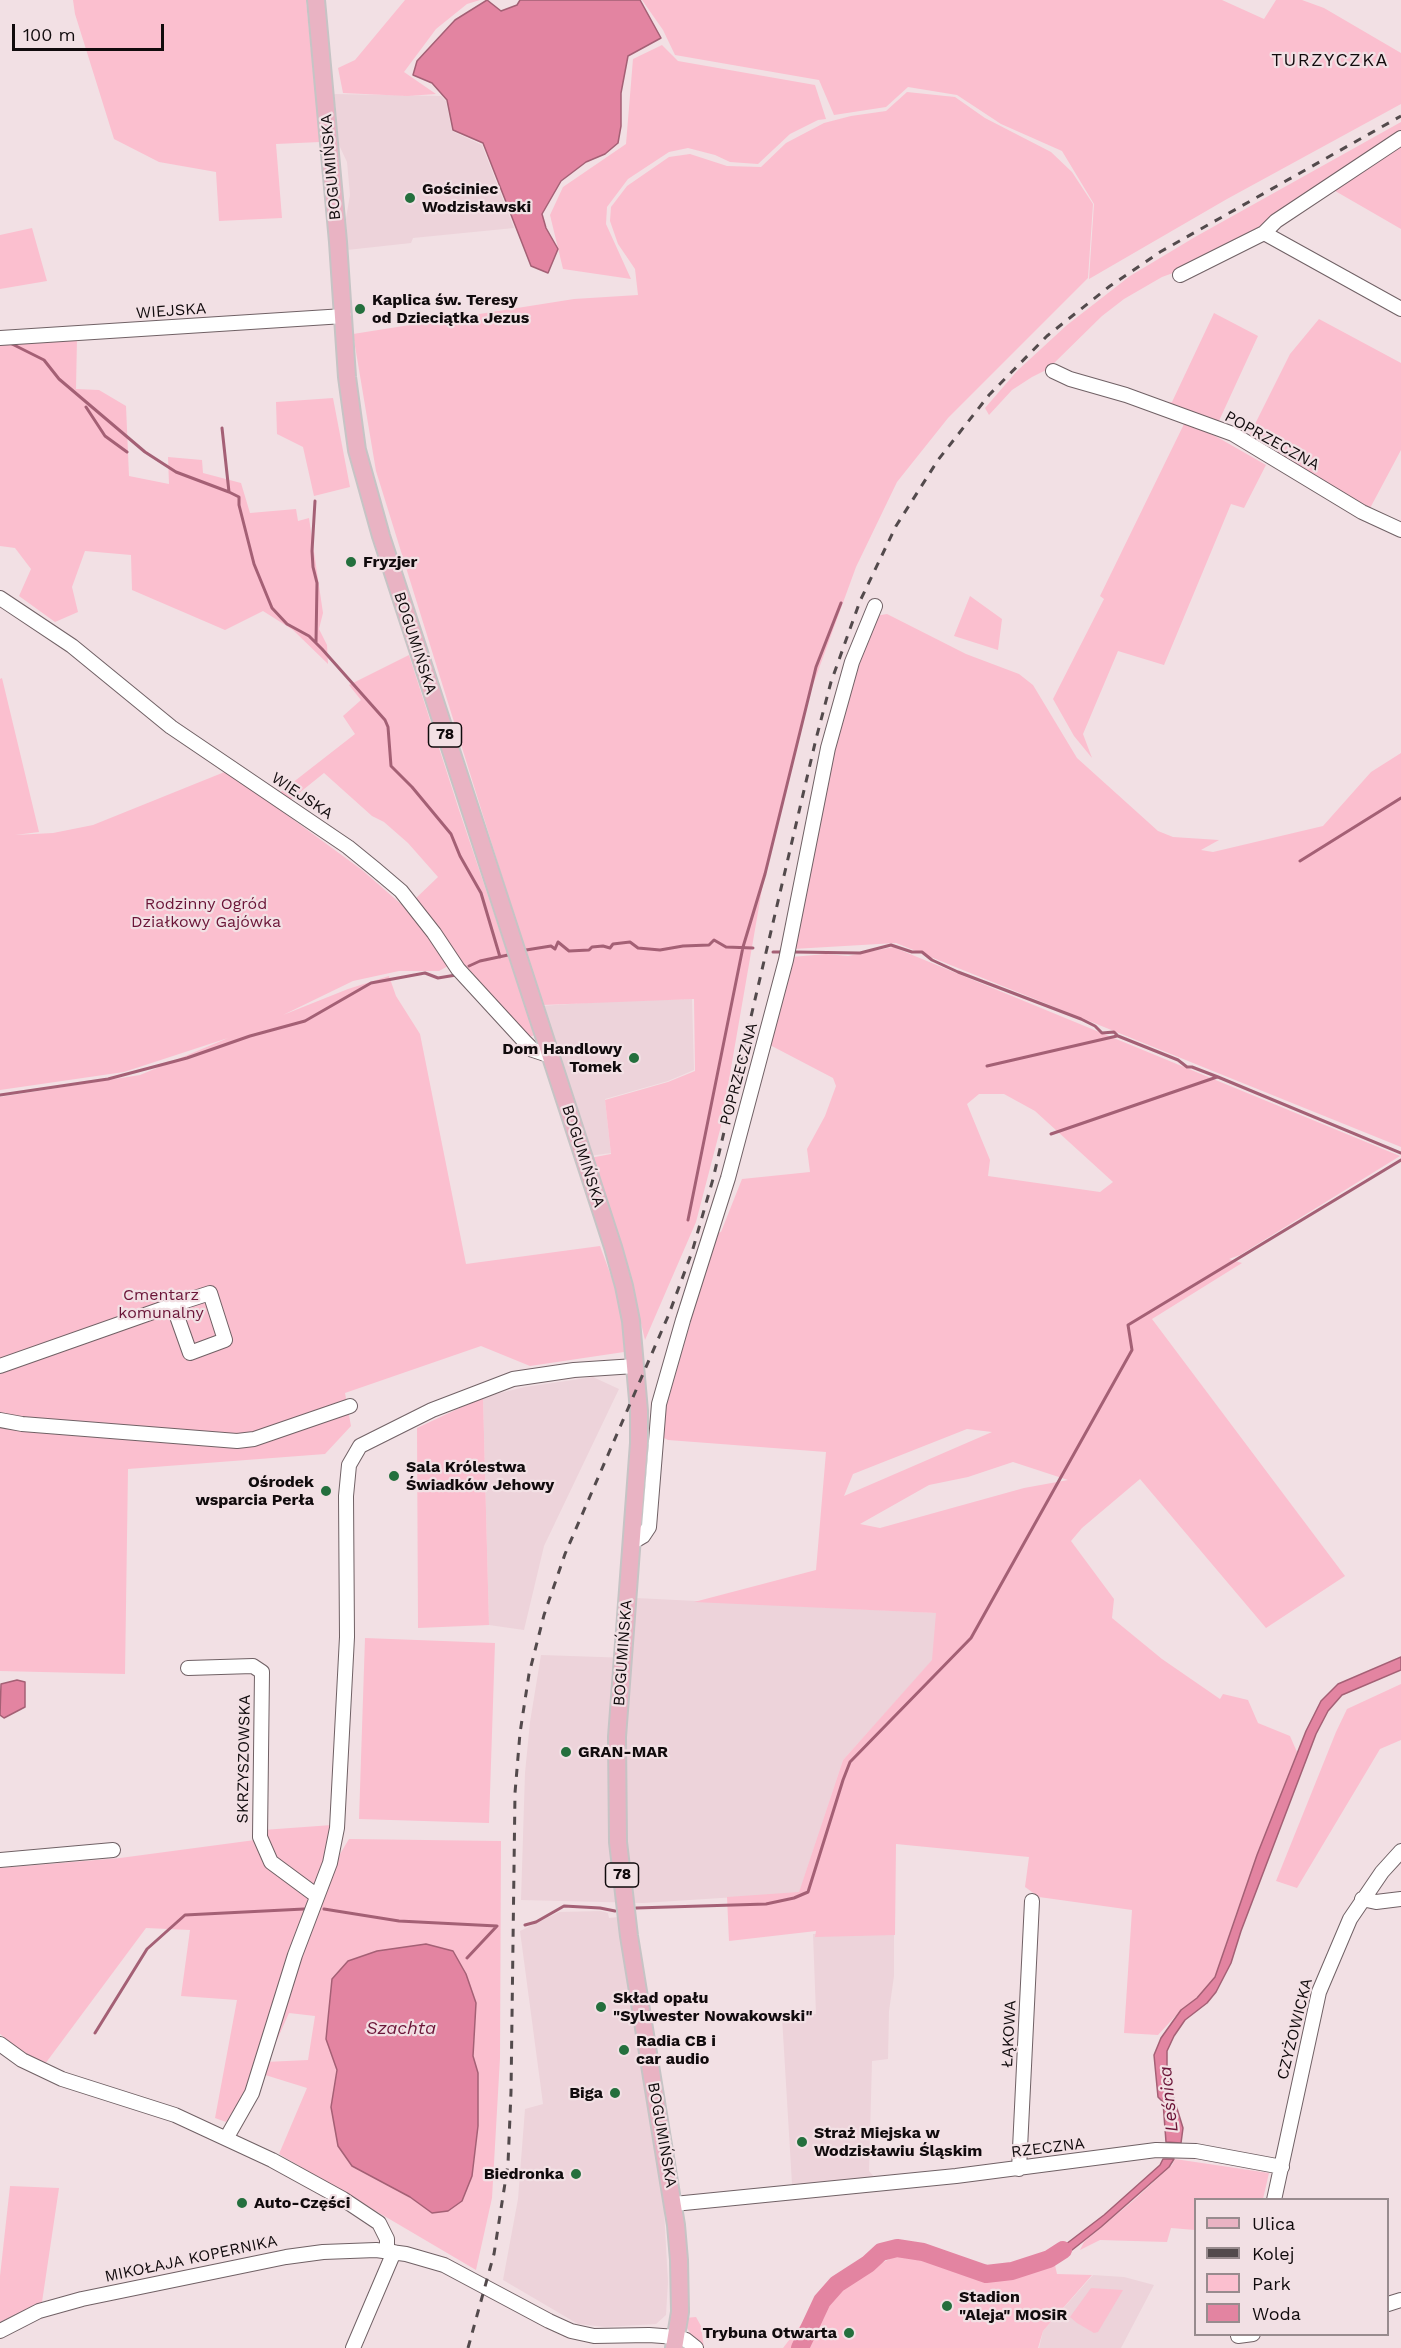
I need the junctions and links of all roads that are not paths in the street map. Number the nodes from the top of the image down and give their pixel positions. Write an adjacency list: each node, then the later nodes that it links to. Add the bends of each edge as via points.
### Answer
1 (316, 0): 6 (main road, BOGUMIŃSKA / 78)
2 (1401, 138): 3 (street, via 1276,221)
3 (1264, 233): 4 (street); 5 (street)
4 (1180, 275)
5 (1401, 309)
6 (344, 316): 7 (street, WIEJSKA); 12 (main road, BOGUMIŃSKA / 78, via 352,418 363,476)
7 (0, 338)
8 (1053, 371): 9 (street, POPRZECZNA, via 1233,434 1362,512)
9 (1401, 530)
10 (0, 598): 12 (street, WIEJSKA, via 72,646 171,727 375,869 401,891 458,969 525,1042 533,1050)
11 (875, 606): 18 (street, POPRZECZNA, via 852,662 828,748 786,960 728,1178 659,1404 649,1527)
12 (550, 1056): 15 (main road, BOGUMIŃSKA / 78, via 624,1286)
13 (173, 1305): 13 (street, via 190,1353 225,1340 210,1293); 14 (street)
14 (0, 1366)
15 (635, 1366): 18 (main road, BOGUMIŃSKA / 78, via 639,1443); 23 (street, via 513,1379 432,1410 360,1446 349,1466 346,1496 348,1637 337,1828 330,1863)
16 (350, 1406): 17 (street, via 254,1439 237,1441)
17 (0, 1420)
18 (631, 1543): 32 (main road, BOGUMIŃSKA / 78, via 617,1737 618,1842 629,1936)
19 (188, 1668): 23 (street, SKRZYSZOWSKA, via 253,1666 262,1672 260,1837 271,1862)
20 (113, 1850): 22 (street)
21 (1401, 1851): 24 (street, CZYŻOWICKA)
22 (0, 1860)
23 (317, 1896): 28 (street, via 252,2093)
24 (1362, 1899): 25 (street); 29 (street, CZYŻOWICKA, via 1319,1992)
25 (1401, 1899)
26 (1032, 1901): 30 (street, ŁĄKOWA)
27 (0, 2044): 28 (street, via 22,2060 62,2079 175,2115)
28 (227, 2138): 33 (street, via 343,2199 379,2223)
29 (1282, 2167): 30 (street, RZECZNA, via 1186,2151 1156,2150); 31 (street, CZYŻOWICKA)
30 (1018, 2169): 32 (street, RZECZNA)
31 (1274, 2198)
32 (674, 2204): 36 (main road, BOGUMIŃSKA / 78, via 680,2274)
33 (390, 2251): 34 (street, MIKOŁAJA KOPERNIKA, via 311,2253 250,2264 67,2302 31,2314); 35 (street, MIKOŁAJA KOPERNIKA, via 444,2265); 37 (street)
34 (0, 2331)
35 (595, 2342): 36 (street, MIKOŁAJA KOPERNIKA, via 649,2335)
36 (677, 2344): 38 (street, via 686,2340)
37 (353, 2348)
38 (696, 2348)

